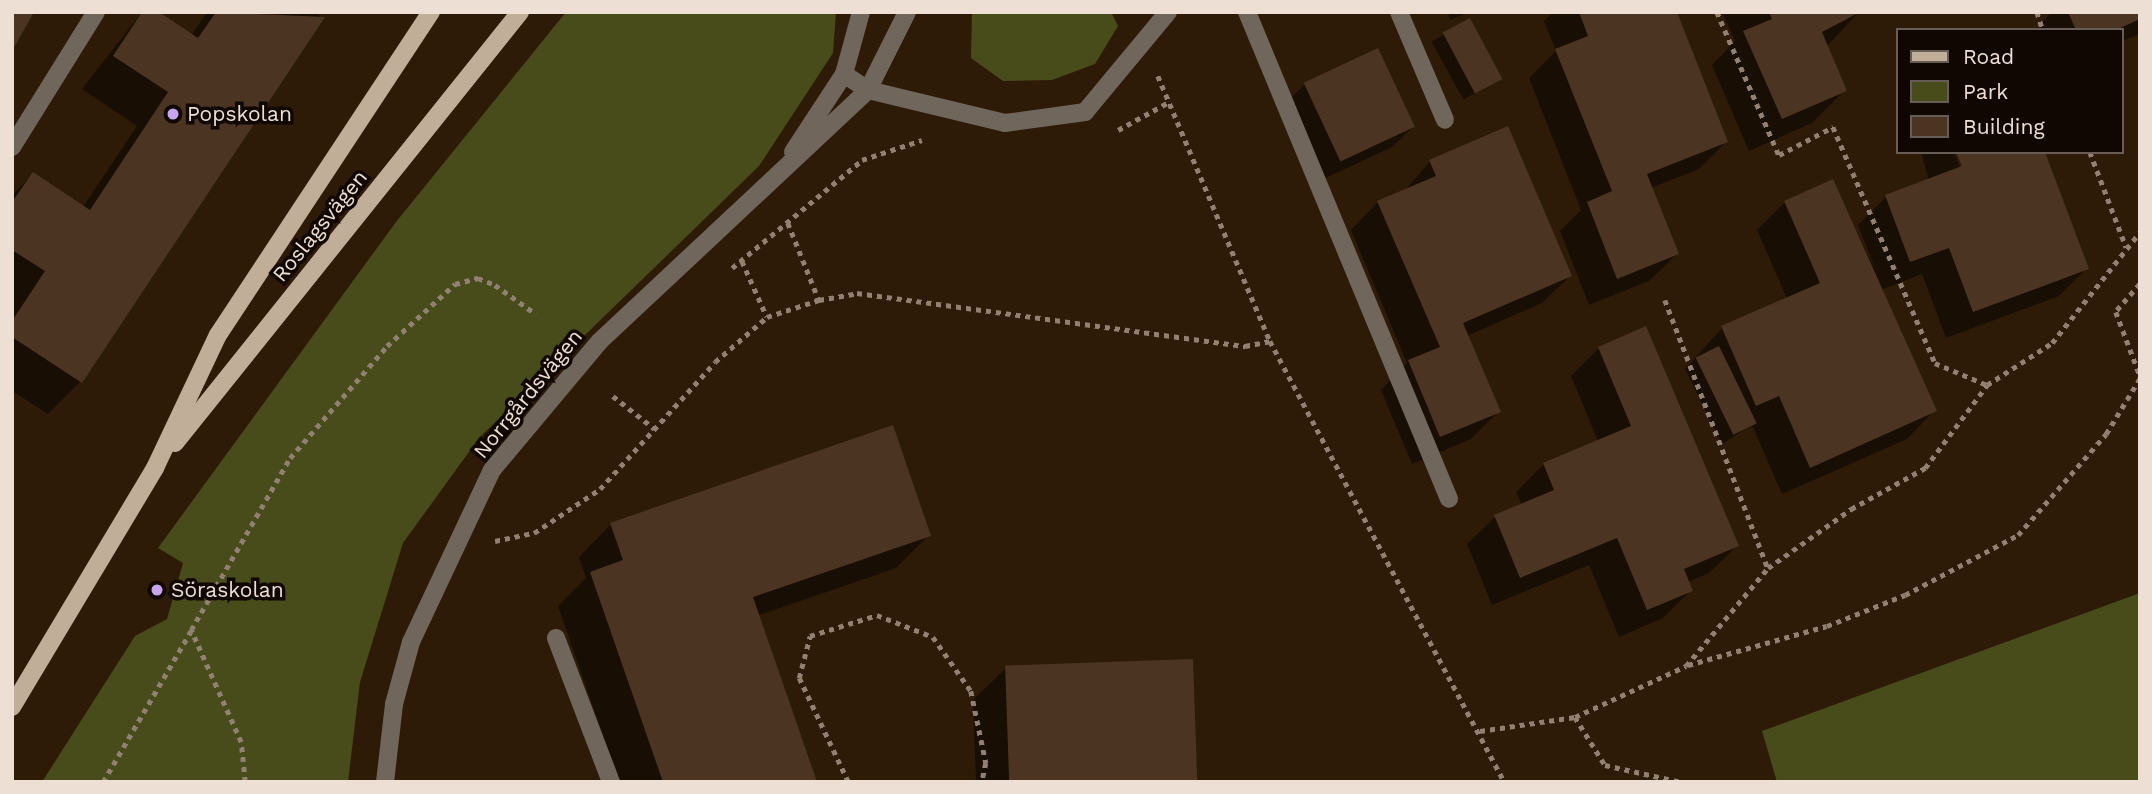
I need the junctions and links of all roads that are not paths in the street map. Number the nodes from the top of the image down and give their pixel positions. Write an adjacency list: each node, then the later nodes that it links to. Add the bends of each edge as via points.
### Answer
1 (96, 12): 12 (street)
2 (431, 12): 14 (main road, Roslagsvägen, via 218,335)
3 (520, 12): 14 (main road, Roslagsvägen)
4 (861, 12): 9 (street, Norrgårdsvägen)
5 (907, 12): 10 (street, Norrgårdsvägen)
6 (1168, 12): 10 (street, via 1085,112 1005,123)
7 (1247, 12): 15 (street)
8 (1399, 12): 11 (street)
9 (844, 74): 10 (street); 13 (street, Norrgårdsvägen)
10 (868, 90): 13 (street, Norrgårdsvägen)
11 (1445, 120)
12 (12, 146)
13 (778, 176): 18 (street, Norrgårdsvägen, via 600,341 492,470 411,642 394,704)
14 (155, 468): 17 (main road, Roslagsvägen)
15 (1449, 499)
16 (556, 638): 19 (street)
17 (12, 707)
18 (385, 782)
19 (611, 782)

